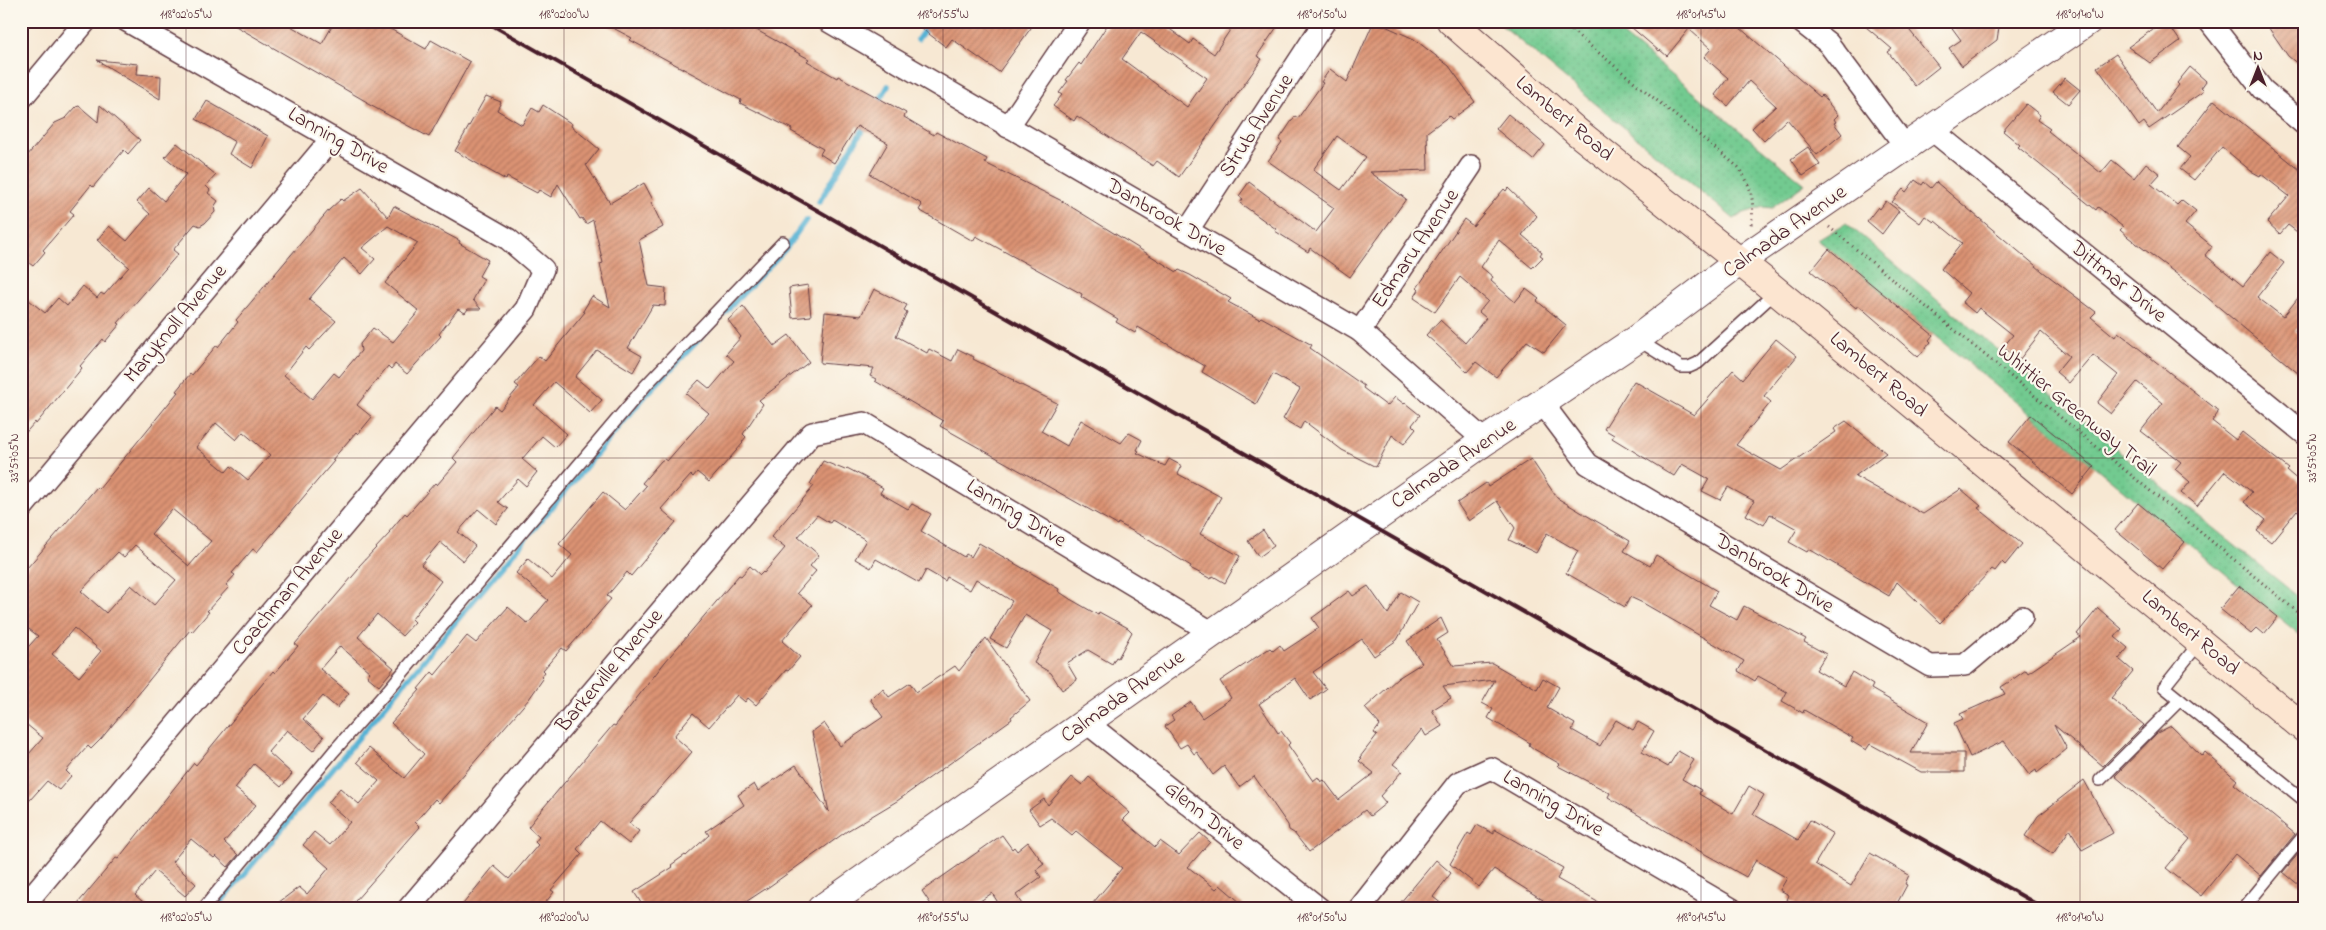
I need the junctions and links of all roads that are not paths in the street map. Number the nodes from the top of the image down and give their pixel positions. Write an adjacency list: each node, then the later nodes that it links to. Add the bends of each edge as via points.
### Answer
1 (86, 21): 10 (street)
2 (127, 21): 14 (street, Lanning Drive)
3 (828, 21): 12 (street, Danbrook Drive)
4 (1080, 21): 12 (street)
5 (1325, 21): 17 (street, Strub Avenue)
6 (1451, 21): 19 (main road, Lambert Road, via 1577,132)
7 (1800, 21): 15 (street, via 1828,43)
8 (2088, 21): 13 (street, Calmada Avenue)
9 (2210, 21): 11 (street, via 2263,90)
10 (21, 99)
11 (2305, 125)
12 (1008, 127): 17 (street, Danbrook Drive)
13 (1932, 130): 15 (street, Calmada Avenue); 26 (street, Dittmar Drive)
14 (332, 138): 20 (street, Lanning Drive, via 508,239); 28 (street, Maryknoll Avenue)
15 (1906, 147): 19 (street, Calmada Avenue)
16 (1472, 166): 22 (street, Edmaru Avenue)
17 (1188, 230): 22 (street, Danbrook Drive)
18 (783, 242): 39 (lane, via 646,385)
19 (1740, 261): 21 (main road, Lambert Road); 23 (street, Calmada Avenue)
20 (543, 269): 38 (street, Coachman Avenue, via 526,310)
21 (1777, 292): 23 (lane, via 1698,363 1689,367 1681,367); 31 (main road, Lambert Road)
22 (1360, 331): 27 (street, Danbrook Drive)
23 (1637, 339): 24 (street, Calmada Avenue)
24 (1543, 404): 27 (street, Calmada Avenue); 29 (street, Danbrook Drive, via 1588,464 1930,666 1965,665)
25 (812, 433): 30 (street, Lanning Drive, via 864,423); 40 (street, Barkerville Avenue)
26 (2305, 434)
27 (1485, 441): 30 (street, Calmada Avenue)
28 (21, 510)
29 (2022, 618)
30 (1213, 632): 33 (street, Calmada Avenue)
31 (2200, 642): 32 (lane, via 2164,687); 34 (main road, Lambert Road)
32 (2180, 700): 35 (lane); 36 (lane)
33 (1087, 723): 41 (street, Calmada Avenue); 42 (street, Glenn Drive)
34 (2305, 729)
35 (2100, 780)
36 (2305, 802)
37 (2305, 834): 45 (lane)
38 (21, 909)
39 (203, 909)
40 (408, 909)
41 (821, 909)
42 (1320, 909)
43 (1358, 909): 44 (street, Lanning Drive, via 1458,783 1491,768)
44 (1732, 909)
45 (2243, 909)

